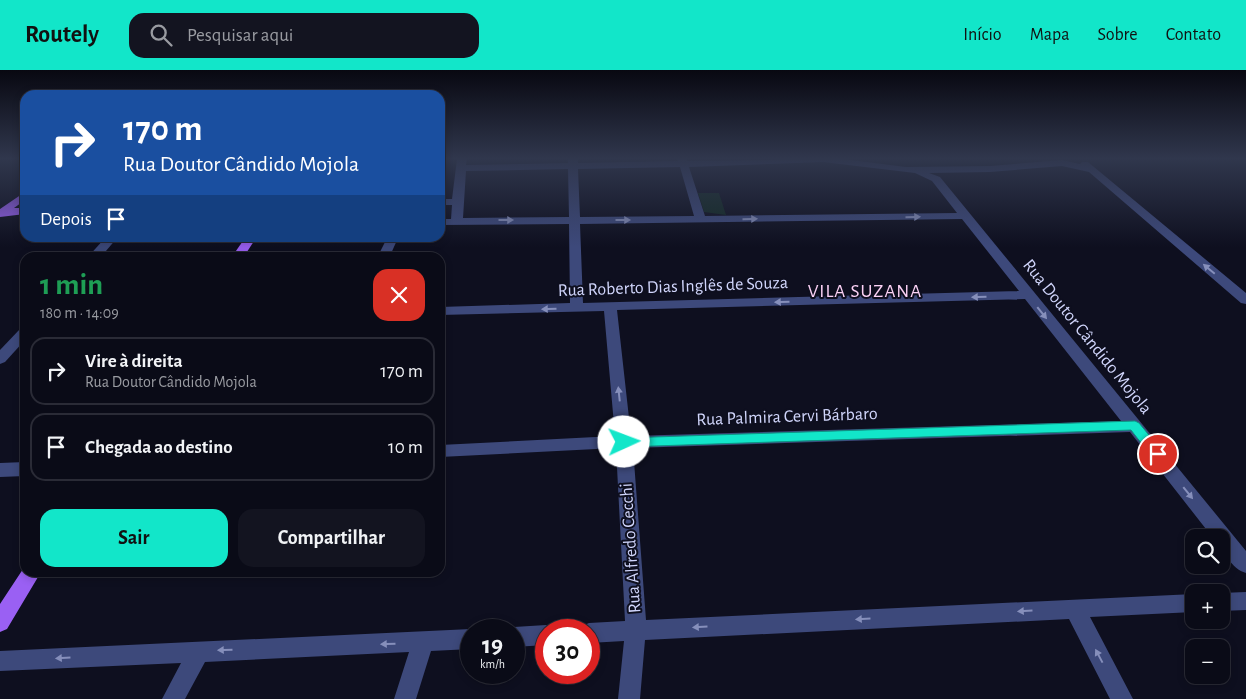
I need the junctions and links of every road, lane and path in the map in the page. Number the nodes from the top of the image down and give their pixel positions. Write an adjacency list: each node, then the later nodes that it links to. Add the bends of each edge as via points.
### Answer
1 (459, 188): 8 (street)
2 (574, 188): 12 (street)
3 (692, 188): 13 (street)
4 (948, 188): 11 (street, Rua Doutor Cândido Mojola)
5 (1114, 188): 19 (street, one-way to 5)
6 (20, 199): 10 (main road)
7 (445, 202): 8 (street)
8 (457, 202): 14 (street)
9 (20, 211): 10 (main road)
10 (1, 213)
11 (966, 216): 13 (street, one-way to 11); 18 (street, Rua Doutor Cândido Mojola)
12 (575, 220): 13 (street, one-way to 13); 14 (street, one-way to 12); 21 (street)
13 (702, 220)
14 (457, 221): 15 (street)
15 (445, 222)
16 (107, 242): 17 (street)
17 (98, 252)
18 (1028, 295): 20 (street, Rua Roberto Dias Inglês de Souza, one-way to 20); 25 (street, Rua Doutor Cândido Mojola, one-way to 25)
19 (1246, 300)
20 (610, 307): 21 (street, Rua Roberto Dias Inglês de Souza); 26 (street, Rua Alfredo Cecchi, one-way to 20)
21 (577, 308): 22 (street, Rua Roberto Dias Inglês de Souza, one-way to 22)
22 (445, 311)
23 (20, 337): 24 (street)
24 (0, 359)
25 (1135, 426): 26 (street, Rua Palmira Cervi Bárbaro); 30 (street, Rua Doutor Cândido Mojola, one-way to 30)
26 (624, 442): 27 (street, Rua Palmira Cervi Bárbaro); 37 (street, Rua Alfredo Cecchi)
27 (445, 451)
28 (20, 469): 29 (street)
29 (0, 470)
30 (1246, 566)
31 (29, 577): 36 (main road)
32 (1246, 601): 33 (street)
33 (1230, 602)
34 (1185, 603): 35 (street)
35 (1074, 608): 37 (street, one-way to 37); 46 (street, one-way to 35)
36 (0, 622)
37 (636, 630): 38 (street); 45 (street, Rua Alfredo Cecchi)
38 (600, 632)
39 (460, 640): 40 (street)
40 (423, 642): 41 (street, one-way to 41); 44 (street)
41 (199, 652): 42 (street, one-way to 42); 43 (street)
42 (0, 661)
43 (174, 699)
44 (405, 699)
45 (629, 699)
46 (1122, 699)

